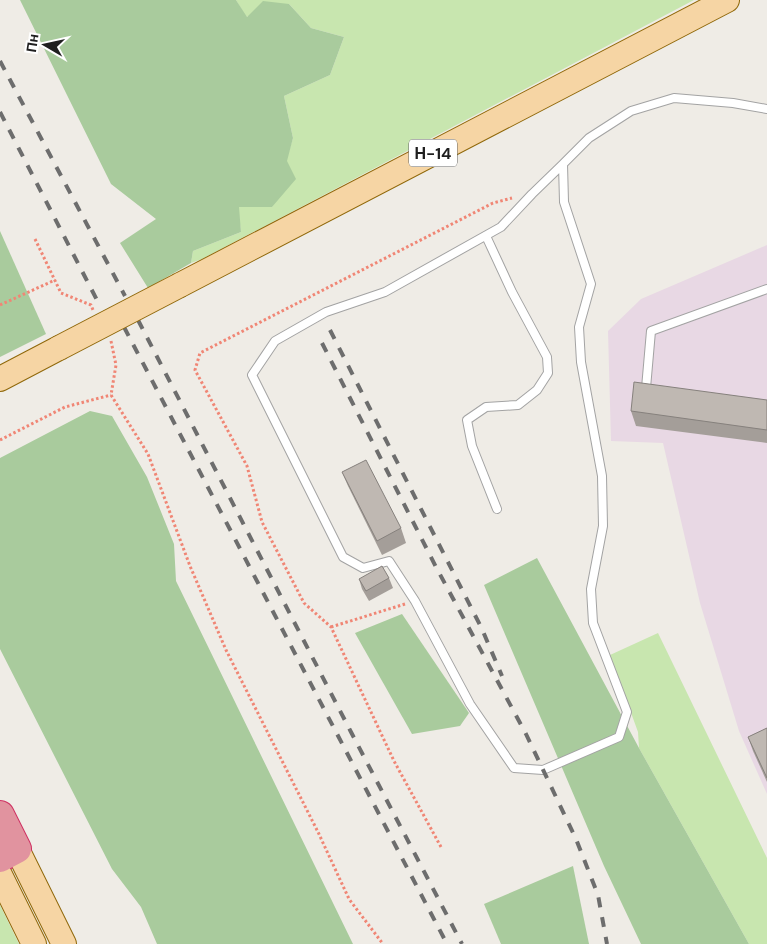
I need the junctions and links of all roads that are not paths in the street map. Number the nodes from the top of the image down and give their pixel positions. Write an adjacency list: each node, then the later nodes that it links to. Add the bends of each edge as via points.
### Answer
1 (727, 0): 6 (main road, Н-14, bridge)
2 (767, 109): 3 (lane, via 674,98 631,111 588,138)
3 (563, 164): 4 (lane, via 501,227); 4 (lane, via 564,202 591,284 579,327 581,362 602,476 603,526 591,589 593,623 627,712 618,737 544,770 514,768 470,704 415,601 389,561 363,568 343,557 252,375 276,341 326,312 385,292)
4 (486, 236): 8 (lane, via 547,357 548,373 537,390 518,405 486,407 467,420 472,446)
5 (767, 290): 7 (lane, via 651,331 646,388)
6 (0, 379)
7 (655, 389)
8 (497, 509)
9 (5, 837): 12 (main road)
10 (0, 875): 11 (main road)
11 (34, 944)
12 (64, 944)

